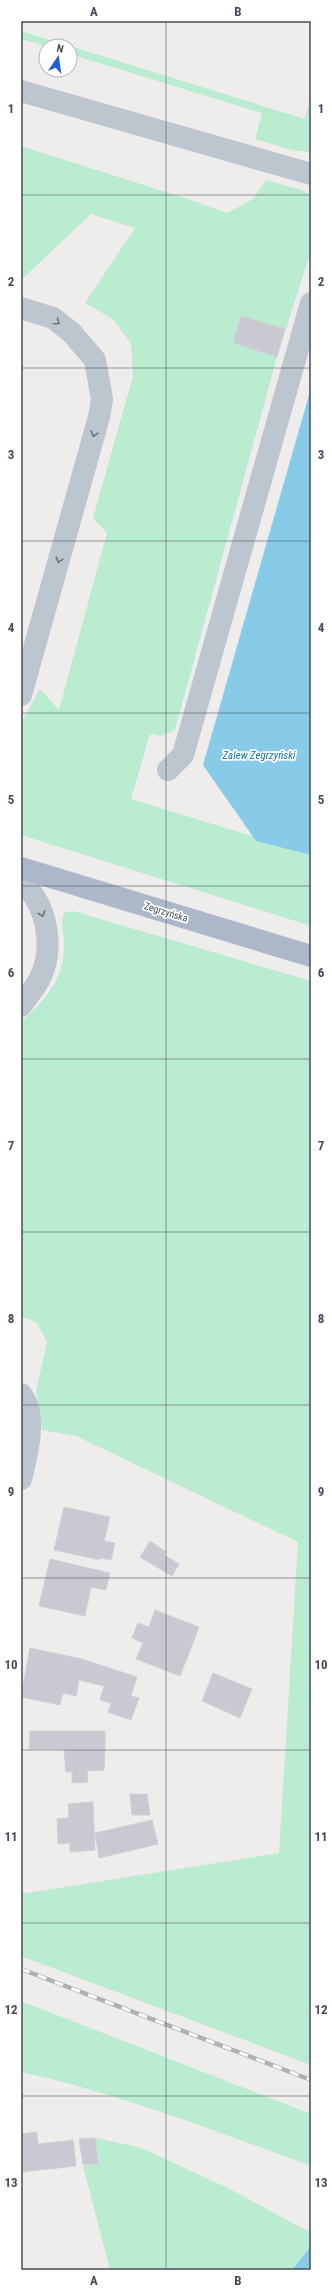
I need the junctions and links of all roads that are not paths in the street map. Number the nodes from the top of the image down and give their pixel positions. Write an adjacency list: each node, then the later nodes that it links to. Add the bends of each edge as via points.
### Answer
1 (21, 91): 2 (street)
2 (311, 174)
3 (311, 303): 7 (street, via 183,755)
4 (21, 308): 5 (street, one-way to 5, via 53,318 71,332 95,360 102,399 99,417)
5 (25, 670): 6 (street)
6 (21, 695)
7 (168, 770)
8 (21, 868): 10 (main road, Zegrzyńska)
9 (21, 882): 11 (street, one-way to 11, via 30,890 43,914 48,944 39,980)
10 (311, 956)
11 (21, 1006)
12 (21, 1394): 13 (street, via 26,1400 31,1438)
13 (21, 1479)

